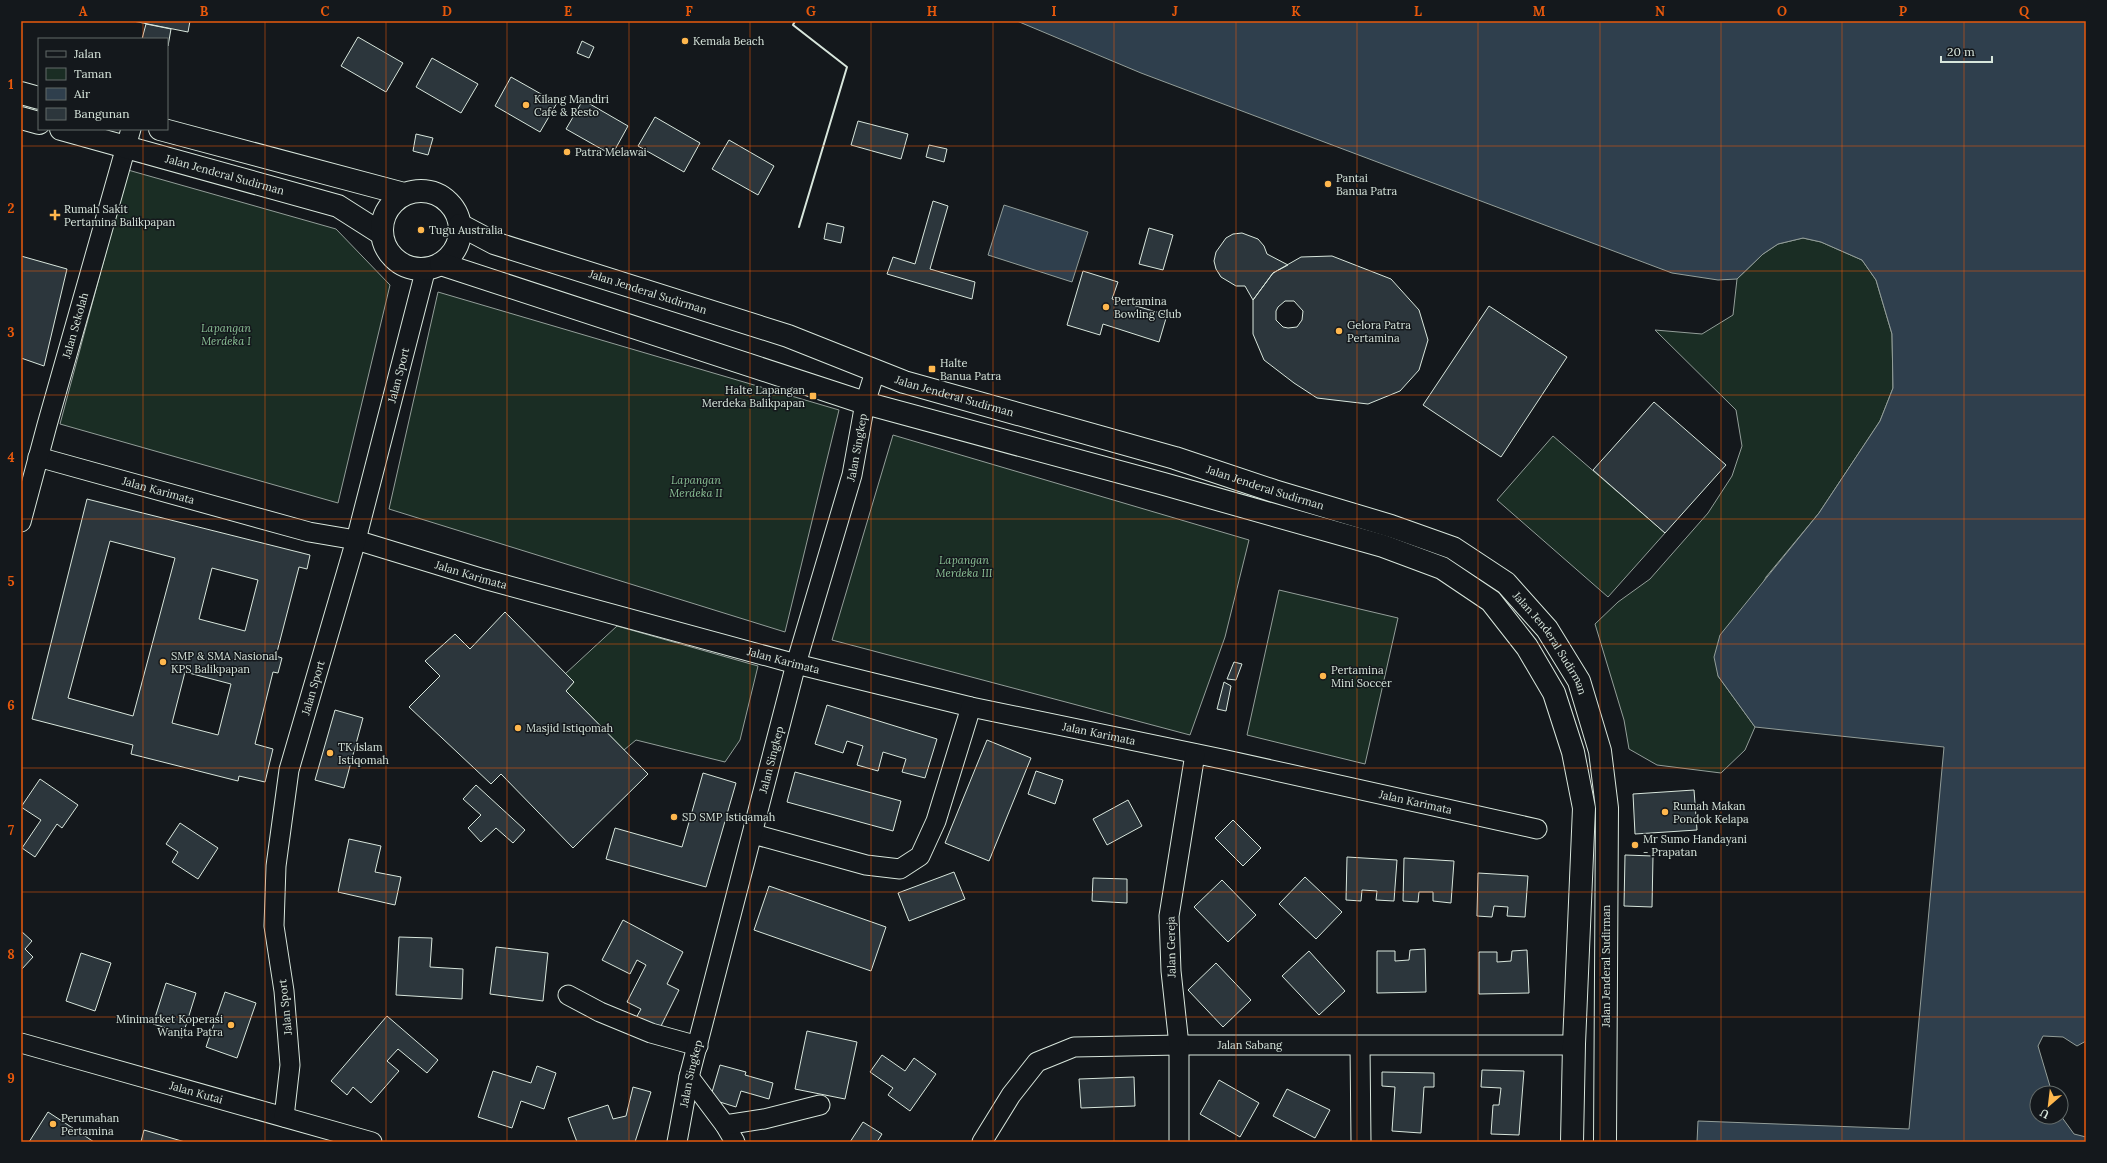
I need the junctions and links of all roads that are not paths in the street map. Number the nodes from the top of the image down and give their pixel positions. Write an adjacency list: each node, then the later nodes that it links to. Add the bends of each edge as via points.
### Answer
1 (21, 93): 2 (highway)
2 (38, 98)
3 (21, 118): 4 (highway)
4 (38, 123)
5 (69, 130): 7 (highway, Jalan Jenderal Sudirman)
6 (164, 130): 8 (highway)
7 (129, 138): 10 (highway, Jalan Jenderal Sudirman, via 338,206); 14 (street, Jalan Sekolah)
8 (404, 194): 9 (highway, via 428,191 440,195 449,202); 10 (highway, Jalan Jenderal Sudirman, via 386,211 382,222)
9 (460, 225): 11 (highway, via 456,247 449,256); 12 (highway, Jalan Jenderal Sudirman, via 494,243 788,336)
10 (382, 234): 11 (highway, Jalan Jenderal Sudirman, via 385,246 402,264 414,268)
11 (433, 266): 13 (highway, Jalan Jenderal Sudirman); 16 (street, Jalan Sport)
12 (875, 372): 13 (street, Jalan Singkep); 39 (highway, Jalan Jenderal Sudirman, via 1175,458 1391,526 1453,548 1506,583 1547,630 1578,681 1600,751 1607,808)
13 (865, 403): 17 (street, Jalan Singkep, via 852,475); 38 (highway, Jalan Jenderal Sudirman, via 1383,546 1442,568 1491,601 1527,647 1554,693 1572,752 1584,808)
14 (38, 457): 15 (street, Jalan Sekolah); 16 (street, Jalan Karimata, via 308,532)
15 (21, 522)
16 (356, 540): 17 (street, Jalan Karimata, via 484,579); 30 (street, Jalan Sport, via 289,770 276,866 274,926 284,991 290,1065)
17 (796, 664): 18 (street, Jalan Karimata); 21 (street, Jalan Singkep)
18 (971, 707): 19 (street, Jalan Karimata); 21 (street, via 936,821 920,856 900,869 866,865)
19 (1194, 754): 20 (street, Jalan Karimata); 24 (street, Jalan Gereja, via 1169,916 1171,971)
20 (1537, 829)
21 (753, 834): 26 (street, Jalan Singkep)
22 (568, 995): 26 (street, via 600,1012 651,1033)
23 (21, 1043): 30 (street, Jalan Kutai)
24 (1179, 1045): 27 (street, Jalan Sabang); 35 (street, Jalan Sabang, via 1074,1047 1037,1062 1011,1095); 36 (street, Jalan Gereja)
25 (1563, 1045): 27 (street, Jalan Sabang)
26 (698, 1046): 28 (street, Jalan Singkep)
27 (1360, 1046): 37 (street)
28 (689, 1077): 31 (street); 33 (street, Jalan Singkep)
29 (820, 1105): 31 (street, via 764,1119)
30 (284, 1117): 32 (street, Jalan Kutai)
31 (725, 1125): 34 (street)
32 (372, 1142)
33 (677, 1142)
34 (735, 1142)
35 (982, 1142)
36 (1179, 1142)
37 (1361, 1142)
38 (1572, 1142)
39 (1605, 1142)

